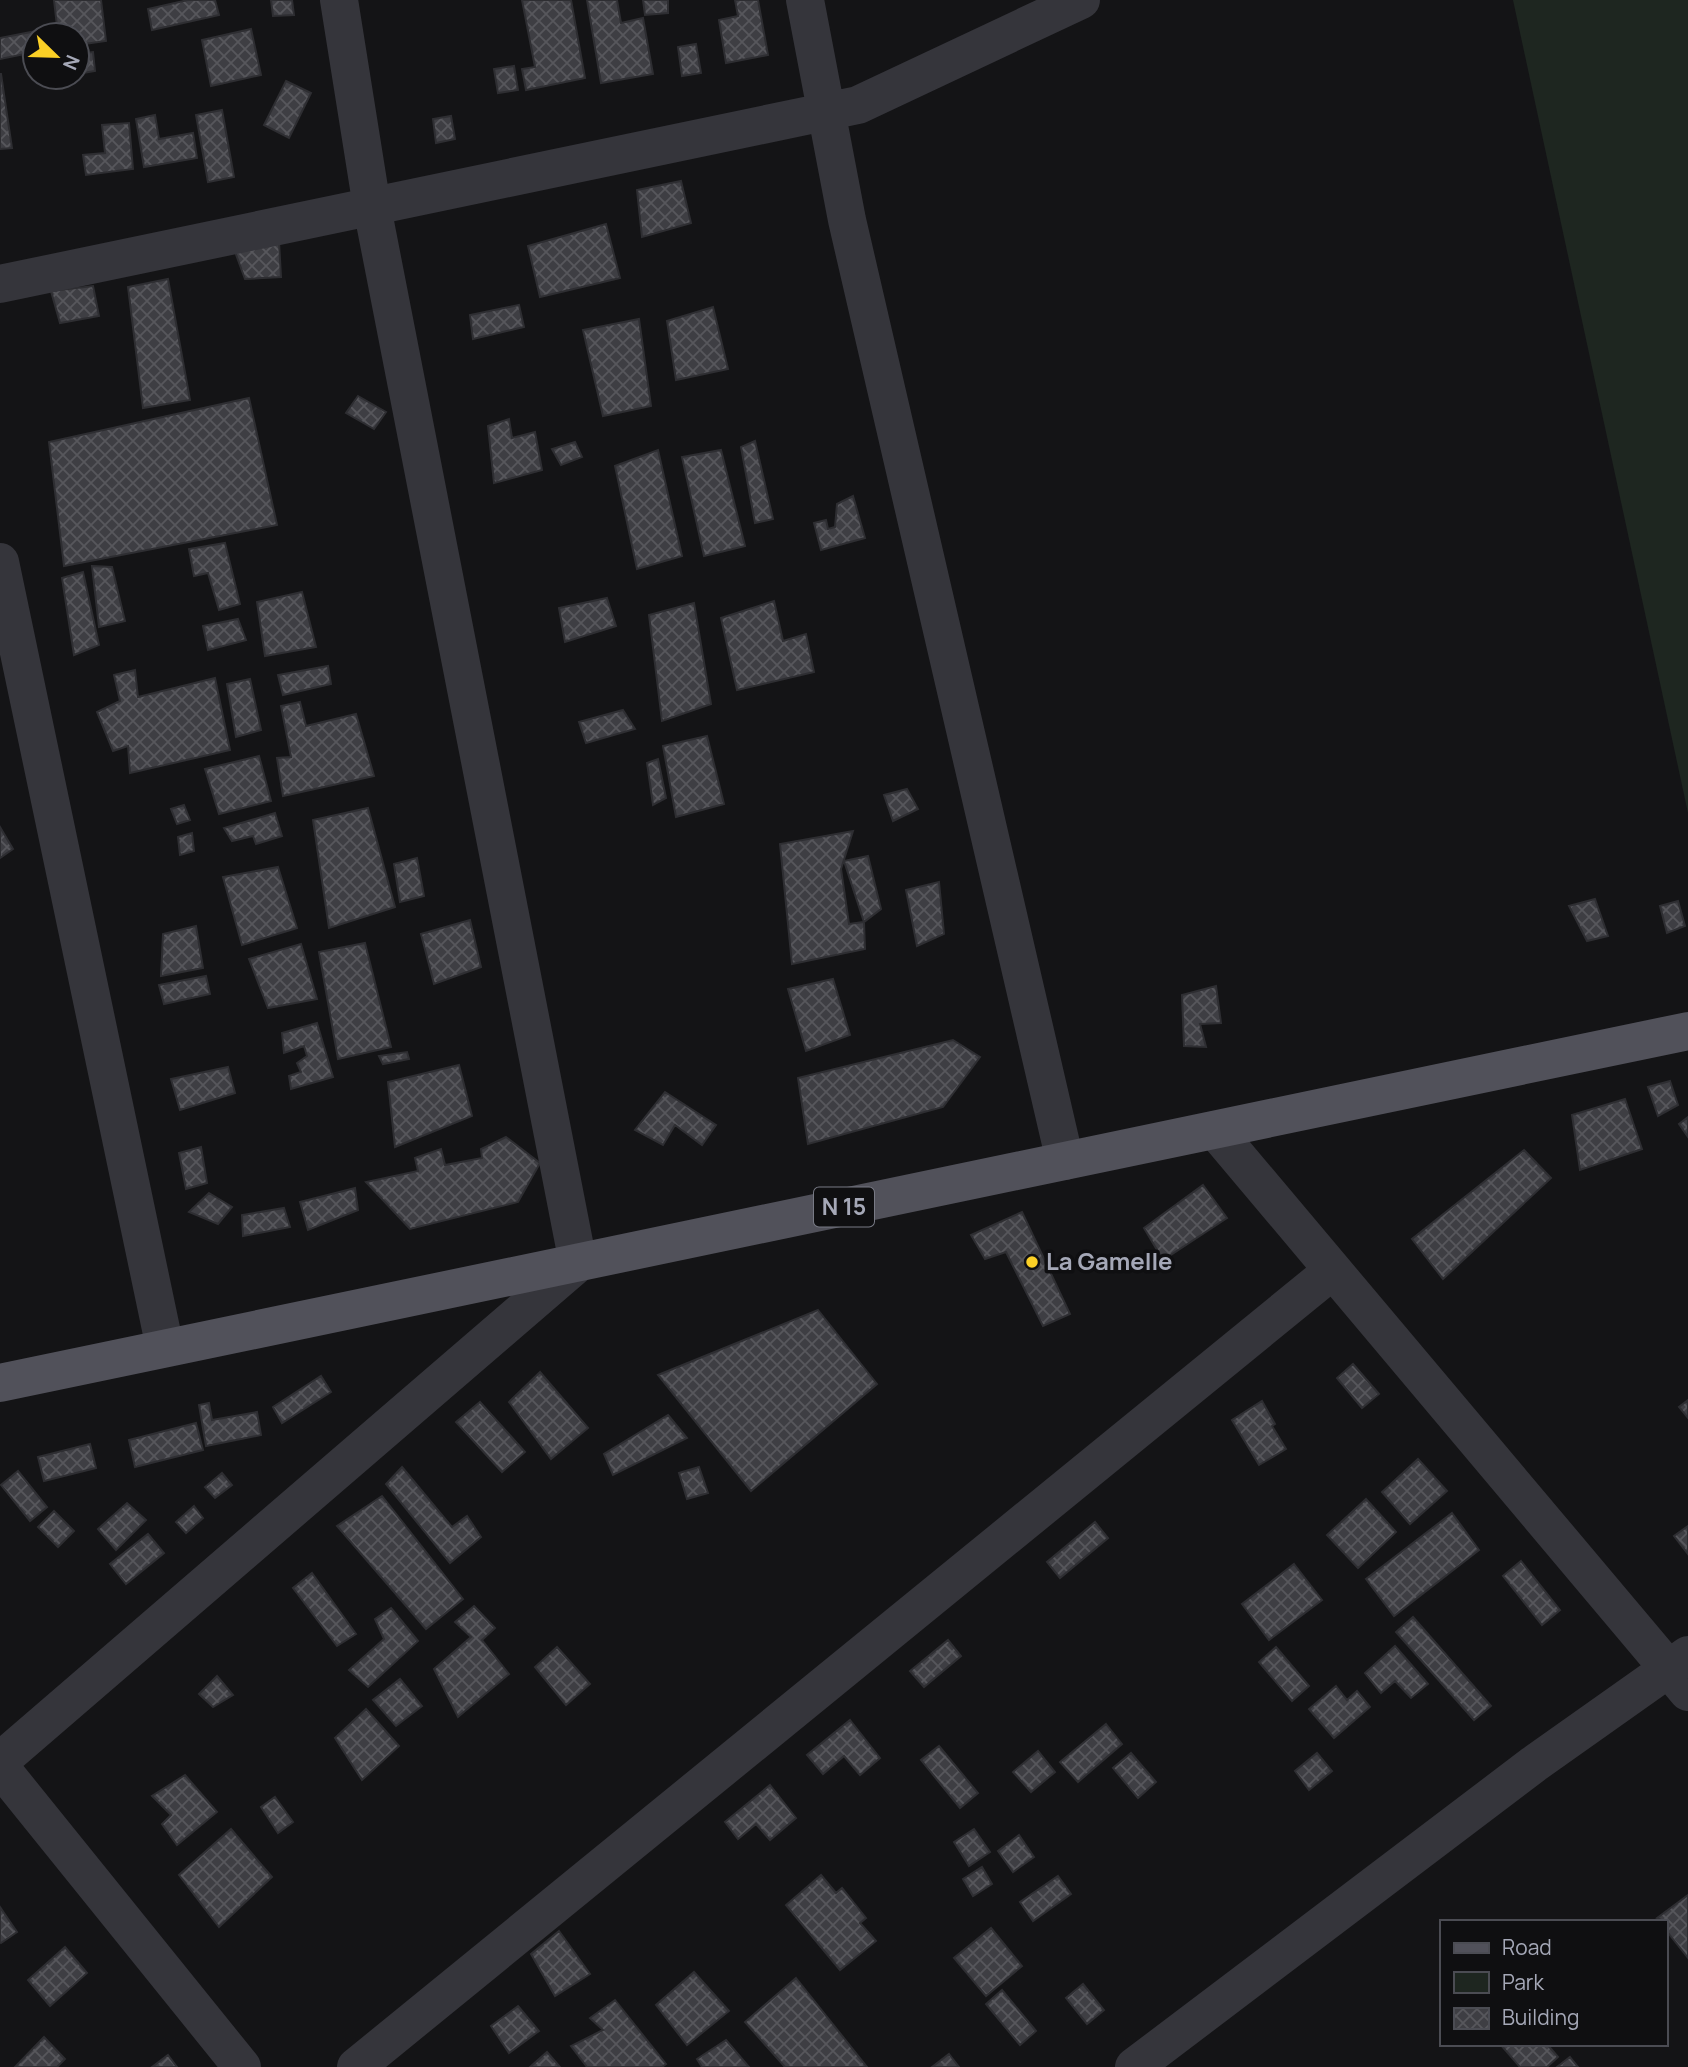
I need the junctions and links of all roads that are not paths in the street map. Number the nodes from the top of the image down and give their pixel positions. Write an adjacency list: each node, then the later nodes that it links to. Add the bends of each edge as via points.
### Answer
1 (339, 0): 5 (street)
2 (805, 0): 4 (street)
3 (1081, 0): 4 (street, via 858,105)
4 (827, 112): 5 (street); 10 (street, via 847,220)
5 (372, 207): 6 (street); 11 (street)
6 (0, 284)
7 (0, 562): 13 (street)
8 (1688, 1031): 9 (main road, N 15)
9 (1215, 1130): 10 (main road, N 15); 12 (street)
10 (1065, 1161): 11 (main road, N 15)
11 (578, 1263): 13 (main road, N 15); 16 (street)
12 (1332, 1271): 15 (street); 19 (street)
13 (165, 1348): 14 (main road, N 15)
14 (0, 1383)
15 (1681, 1672): 20 (street, via 1534,1764)
16 (0, 1761)
17 (0, 1767): 18 (street)
18 (243, 2067)
19 (356, 2067)
20 (1134, 2067)

